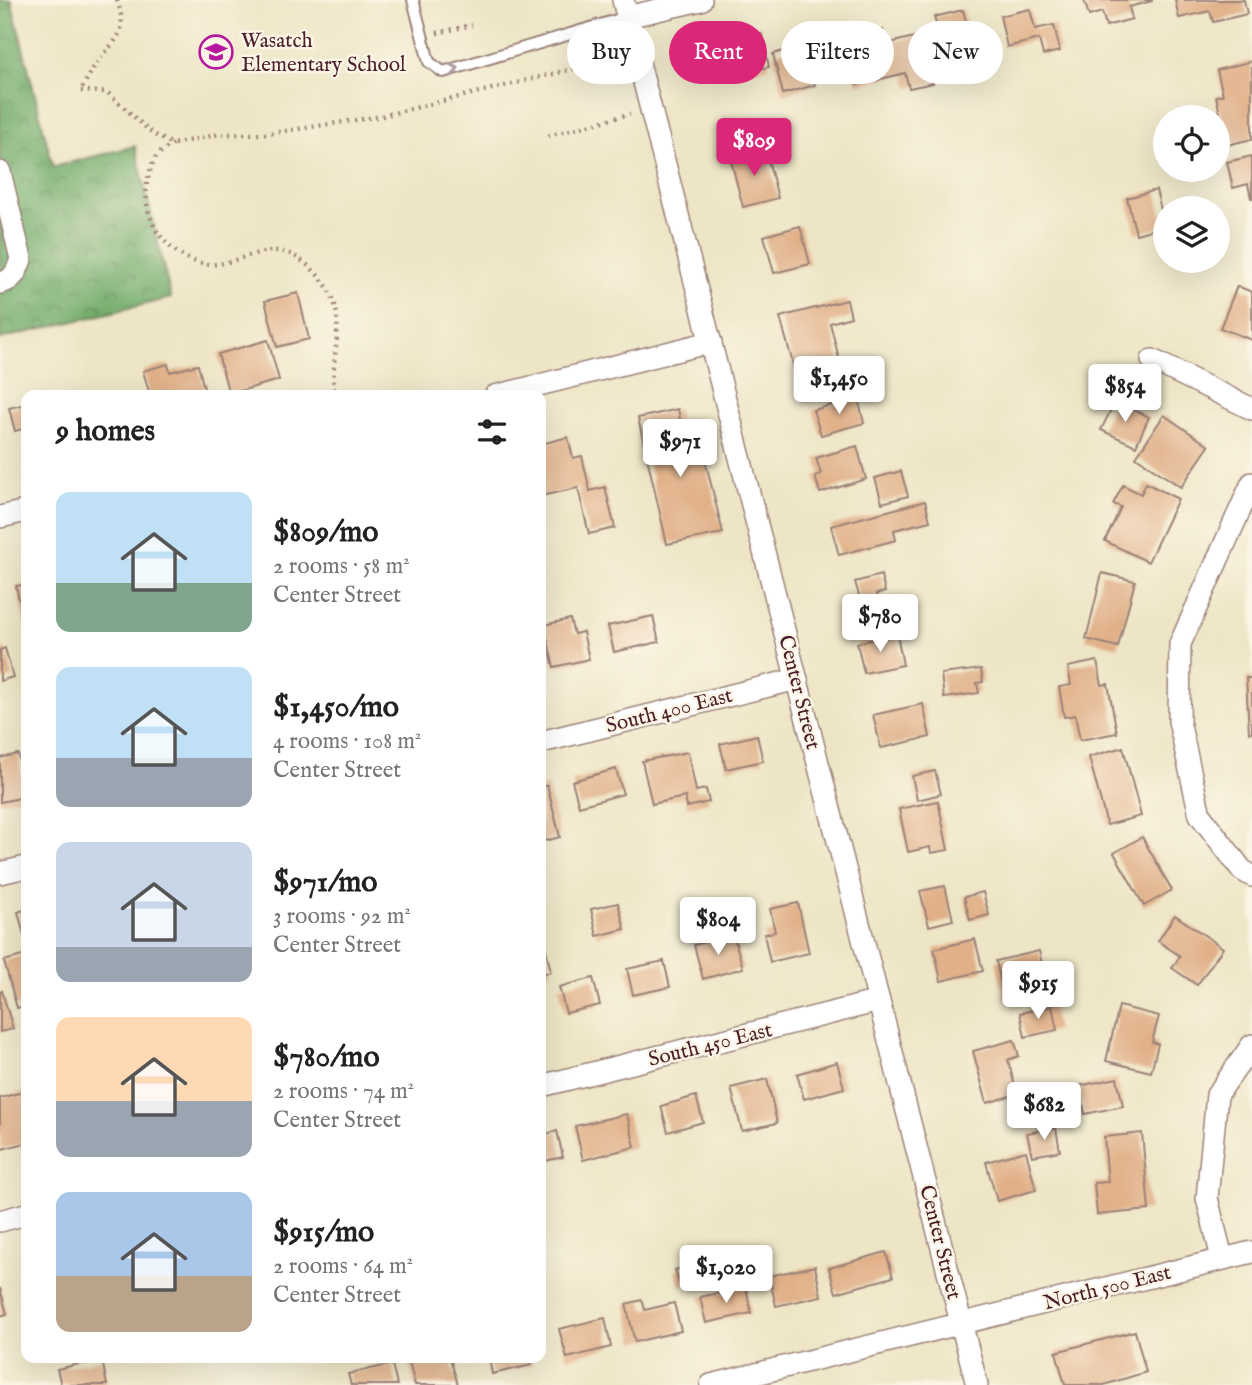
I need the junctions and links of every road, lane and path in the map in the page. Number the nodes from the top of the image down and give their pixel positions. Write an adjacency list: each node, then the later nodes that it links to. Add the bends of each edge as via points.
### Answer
1 (117, 0): 10 (path, via 124,25 118,41 97,62 80,92 107,92 153,134)
2 (413, 0): 4 (lane, one-way to 4, via 429,62 443,72)
3 (701, 0): 4 (street)
4 (625, 9): 13 (street, Center Street)
5 (472, 25): 6 (path)
6 (436, 33)
7 (567, 70): 10 (path, via 382,116 265,134 220,134)
8 (631, 114): 9 (path)
9 (548, 136)
10 (173, 144): 15 (path, via 157,156 145,199 150,221 163,241 201,264 225,263 274,249 306,264 327,286 338,311)
11 (0, 172): 12 (street, via 21,259 17,272)
12 (0, 284)
13 (711, 342): 16 (street); 21 (street, Center Street)
14 (1152, 360): 17 (street)
15 (334, 390)
16 (519, 390)
17 (1252, 409)
18 (1252, 483): 25 (street, via 1180,645 1179,721 1200,815 1242,870)
19 (21, 512): 20 (street)
20 (0, 517)
21 (797, 679): 22 (street, South 400 East); 26 (street, Center Street)
22 (546, 741)
23 (21, 868): 24 (street)
24 (0, 873)
25 (1252, 876)
26 (879, 1001): 28 (street, South 450 East); 33 (street, Center Street)
27 (1252, 1045): 32 (street, via 1217,1096 1207,1198)
28 (546, 1085)
29 (21, 1215): 30 (street)
30 (0, 1221)
31 (1252, 1252): 32 (street, North 500 East)
32 (1222, 1258): 33 (street, North 500 East)
33 (962, 1323): 34 (street, North 500 East); 36 (street, Center Street)
34 (744, 1381): 35 (street, North 500 East)
35 (711, 1385)
36 (977, 1385)

